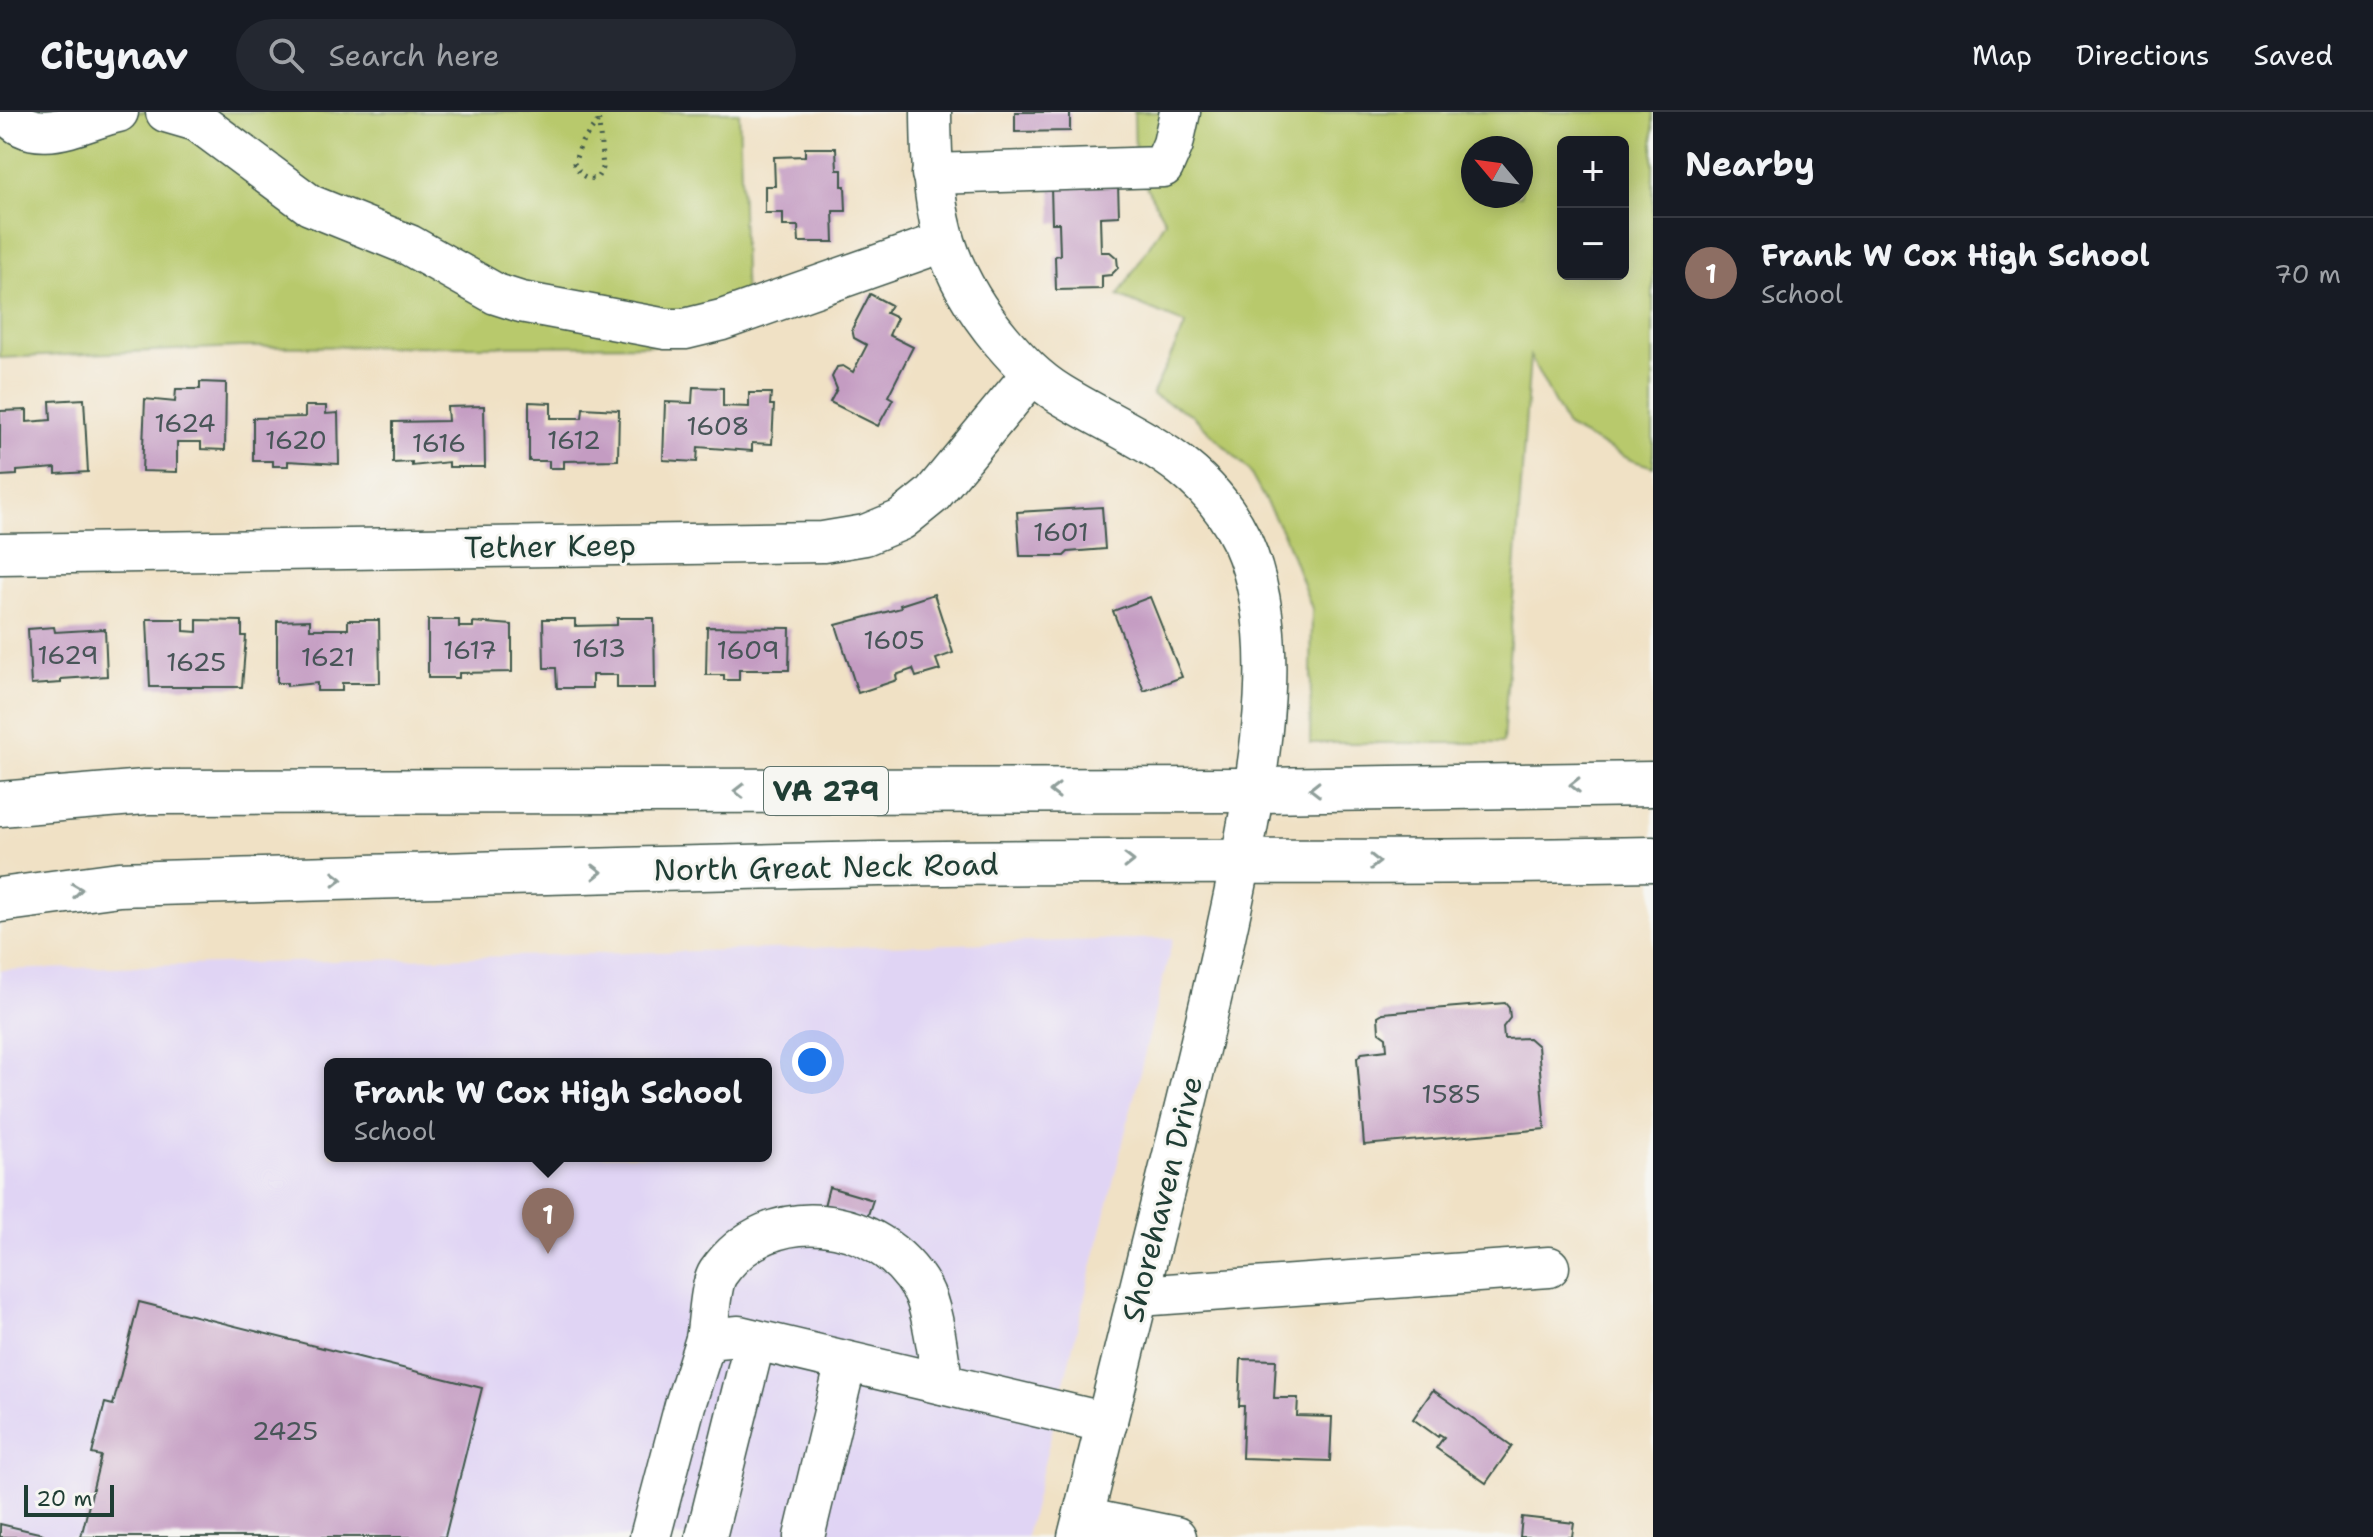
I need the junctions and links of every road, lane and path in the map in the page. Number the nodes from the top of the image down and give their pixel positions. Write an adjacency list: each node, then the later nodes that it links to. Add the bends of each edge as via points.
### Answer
1 (6, 112): 2 (street, via 27,128 47,132)
2 (118, 112)
3 (166, 112): 9 (street, via 197,121 310,205 409,245 496,294 666,329 722,320)
4 (598, 112): 7 (path)
5 (931, 112): 8 (street, Shorehaven Drive)
6 (1180, 112): 8 (street, via 1163,167)
7 (599, 120): 7 (path, via 574,163 589,179 597,178 603,168)
8 (932, 174): 9 (street, Shorehaven Drive)
9 (943, 242): 10 (street, Shorehaven Drive, via 979,314)
10 (1031, 375): 11 (street, Tether Keep, via 932,495 901,520 865,535 823,542); 13 (street, Shorehaven Drive, via 1155,446 1197,477 1222,506 1240,539 1261,611 1265,694)
11 (0, 554)
12 (1653, 784): 13 (main road, VA 279, one-way to 13)
13 (1255, 790): 14 (main road, VA 279, one-way to 14, via 145,792); 16 (street, Shorehaven Drive)
14 (0, 804)
15 (1653, 859): 16 (main road, North Great Neck Road, one-way to 15)
16 (1241, 860): 17 (main road, North Great Neck Road, one-way to 16, via 119,884); 19 (street, Shorehaven Drive)
17 (0, 900)
18 (1549, 1267): 19 (street)
19 (1139, 1296): 24 (street, Shorehaven Drive)
20 (706, 1339): 21 (street); 23 (street, via 716,1276 741,1247 783,1225 818,1224 863,1235 889,1249 922,1290); 26 (street)
21 (755, 1340): 22 (street); 27 (street)
22 (846, 1362): 23 (street); 28 (street)
23 (943, 1384): 24 (street)
24 (1107, 1423): 25 (street, Shorehaven Drive)
25 (1080, 1528): 29 (street)
26 (650, 1537)
27 (706, 1537)
28 (804, 1537)
29 (1176, 1537)

